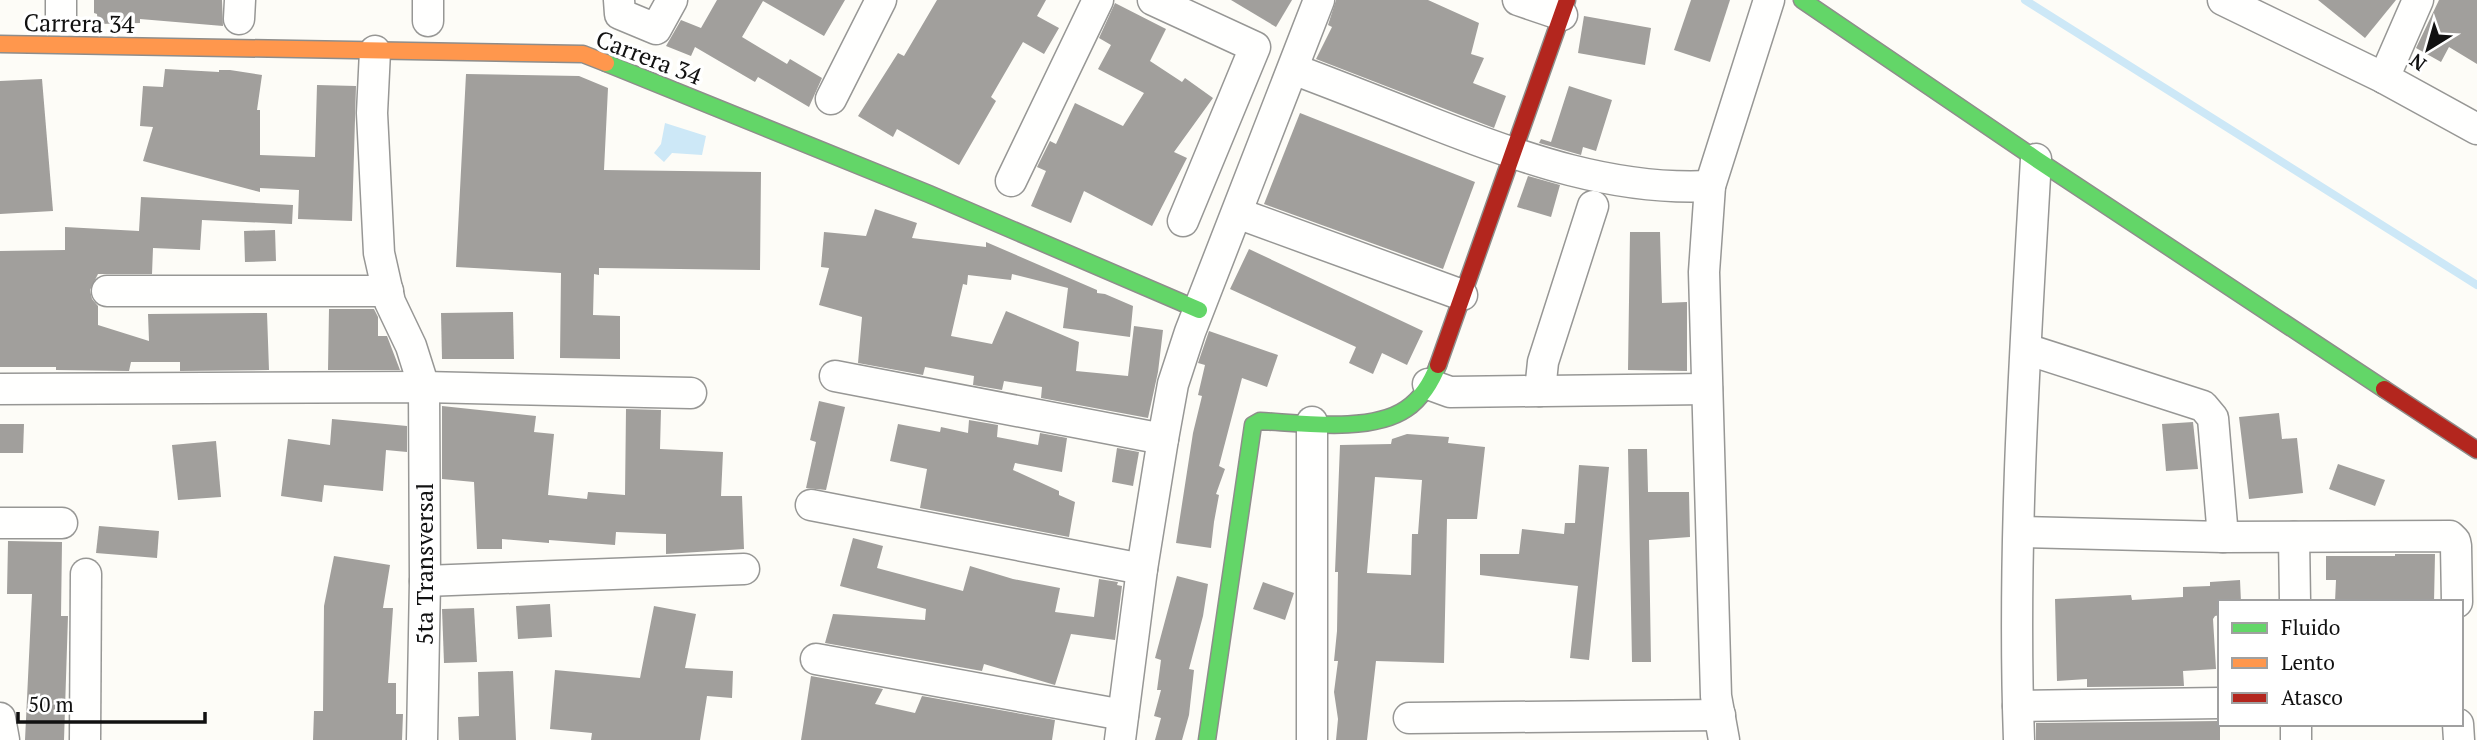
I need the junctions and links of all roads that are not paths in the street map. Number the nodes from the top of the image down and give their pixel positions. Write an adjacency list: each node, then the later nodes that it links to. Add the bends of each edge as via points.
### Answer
1 (620, 0): 2 (street, via 620,14 656,29)
2 (672, 0)
3 (881, 0): 17 (street)
4 (1098, 0): 21 (street)
5 (1153, 0): 25 (street, via 1255,47)
6 (1320, 0): 15 (street)
7 (1518, 0): 12 (street)
8 (1769, 0): 22 (street)
9 (1802, 0): 20 (street)
10 (2223, 0): 16 (street)
11 (2418, 0): 16 (street)
12 (1564, 8): 19 (street)
13 (0, 44): 14 (street, Carrera 34)
14 (375, 51): 27 (street, 5ta Transversal, via 372,113 379,253); 29 (street, Carrera 34, via 583,54 929,194)
15 (1293, 69): 19 (street); 24 (street)
16 (2384, 78): 18 (street)
17 (831, 99)
18 (2477, 129)
19 (1512, 154): 22 (street, via 1584,175 1681,187); 28 (street)
20 (2036, 159): 30 (street); 40 (street)
21 (1011, 181)
22 (1710, 186): 34 (street, via 1704,272)
23 (1593, 206): 36 (street, via 1543,362)
24 (1237, 213): 28 (street); 29 (street)
25 (1183, 221)
26 (107, 291): 27 (street)
27 (388, 291): 33 (street, 5ta Transversal)
28 (1462, 295): 32 (street)
29 (1199, 310): 39 (street, via 1173,384)
30 (2025, 349): 44 (street); 45 (street, via 2210,412)
31 (835, 376): 39 (street)
32 (1428, 384): 36 (street, via 1450,393); 38 (street, via 1402,412 1368,422)
33 (424, 387): 35 (street); 37 (street); 50 (street, 5ta Transversal)
34 (1707, 388): 36 (street); 59 (street, via 1716,696)
35 (0, 389)
36 (1540, 391)
37 (691, 393)
38 (1312, 422): 63 (street, via 1259,421 1250,433); 64 (street)
39 (1163, 439): 48 (street)
40 (2477, 450)
41 (811, 505): 48 (street)
42 (0, 523): 43 (street)
43 (62, 523)
44 (2020, 532): 45 (street); 55 (street)
45 (2223, 537): 46 (street)
46 (2294, 537): 51 (street); 52 (street, via 2450,536 2456,546)
47 (744, 569): 50 (street)
48 (1142, 569): 58 (street)
49 (86, 574): 61 (street)
50 (425, 581): 62 (street, 5ta Transversal)
51 (2295, 600)
52 (2457, 600)
53 (816, 659): 58 (street)
54 (2218, 703): 55 (street)
55 (2018, 706): 65 (street)
56 (0, 718): 60 (street)
57 (1409, 718): 59 (street)
58 (1122, 728)
59 (1722, 728)
60 (4, 740)
61 (85, 740)
62 (422, 740)
63 (1208, 740)
64 (1312, 740)
65 (2019, 740)

